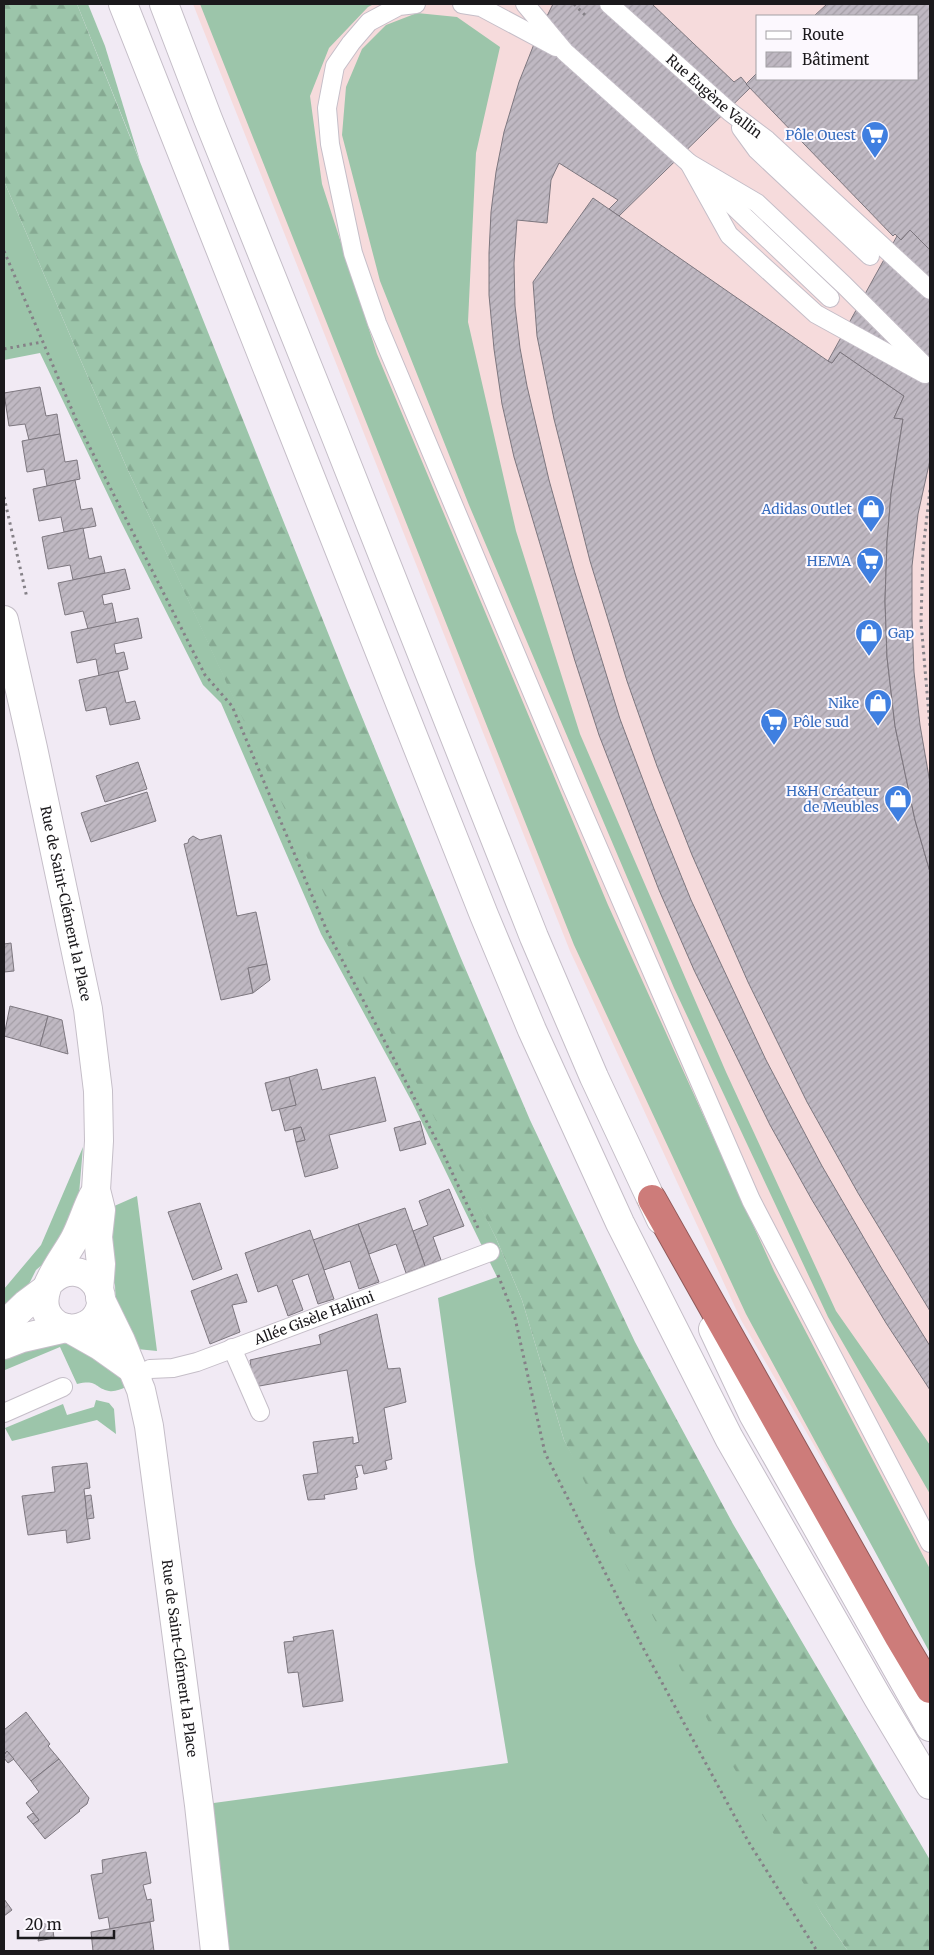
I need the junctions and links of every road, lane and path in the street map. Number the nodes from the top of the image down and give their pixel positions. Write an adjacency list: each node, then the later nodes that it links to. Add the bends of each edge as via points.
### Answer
1 (123, 4): 38 (main road, via 532,1030 612,1206 729,1438)
2 (164, 4): 23 (main road, via 534,937 594,1077)
3 (416, 4): 35 (lane, via 399,6 369,22 335,66 327,108 330,144 353,252 377,323 571,785 751,1200)
4 (462, 4): 7 (lane, via 481,7)
5 (526, 4): 7 (lane)
6 (609, 4): 8 (lane, Rue Eugène Vallin)
7 (565, 52): 9 (lane)
8 (730, 112): 11 (lane, via 757,150); 12 (lane, Rue Eugène Vallin, via 767,140)
9 (689, 163): 13 (lane); 16 (lane, via 757,203); 17 (lane, via 729,235 816,314)
10 (4, 251): 14 (path)
11 (870, 256)
12 (930, 290)
13 (830, 298)
14 (42, 342): 15 (path); 24 (path, via 78,424 205,675 232,706 327,931 441,1149)
15 (4, 349)
16 (930, 371)
17 (930, 377)
18 (930, 490): 19 (path)
19 (930, 498): 21 (path, via 923,550 922,622)
20 (4, 620): 22 (main road, Rue de Saint-Clément la Place, via 88,1009 98,1091)
21 (930, 727)
22 (96, 1190): 25 (main road, Rue de Saint-Clément la Place, via 79,1231); 26 (main road, Rue de Saint-Clément la Place, via 101,1210 98,1237)
23 (652, 1199): 36 (highway); 37 (main road, via 753,1414)
24 (490, 1252): 30 (lane, Allée Gisèle Halimi); 40 (path, via 515,1318 545,1453 641,1644 748,1841)
25 (48, 1285): 26 (main road, Rue de Saint-Clément la Place, via 60,1274 78,1272 89,1277); 27 (main road); 28 (main road, Rue de Saint-Clément la Place, via 43,1298 46,1313 56,1324)
26 (100, 1295): 28 (main road, Rue de Saint-Clément la Place, via 98,1310 92,1320 82,1327); 31 (main road, Rue de Saint-Clément la Place)
27 (4, 1325)
28 (68, 1328): 29 (main road); 31 (main road, Rue de Saint-Clément la Place, via 100,1346)
29 (4, 1345)
30 (232, 1348): 31 (lane, Allée Gisèle Halimi, via 197,1362); 33 (lane)
31 (134, 1372): 39 (main road, Rue de Saint-Clément la Place, via 149,1426)
32 (63, 1387): 34 (lane)
33 (260, 1412)
34 (4, 1413)
35 (930, 1543)
36 (930, 1689)
37 (930, 1727)
38 (930, 1785)
39 (215, 1951)
40 (817, 1951)

